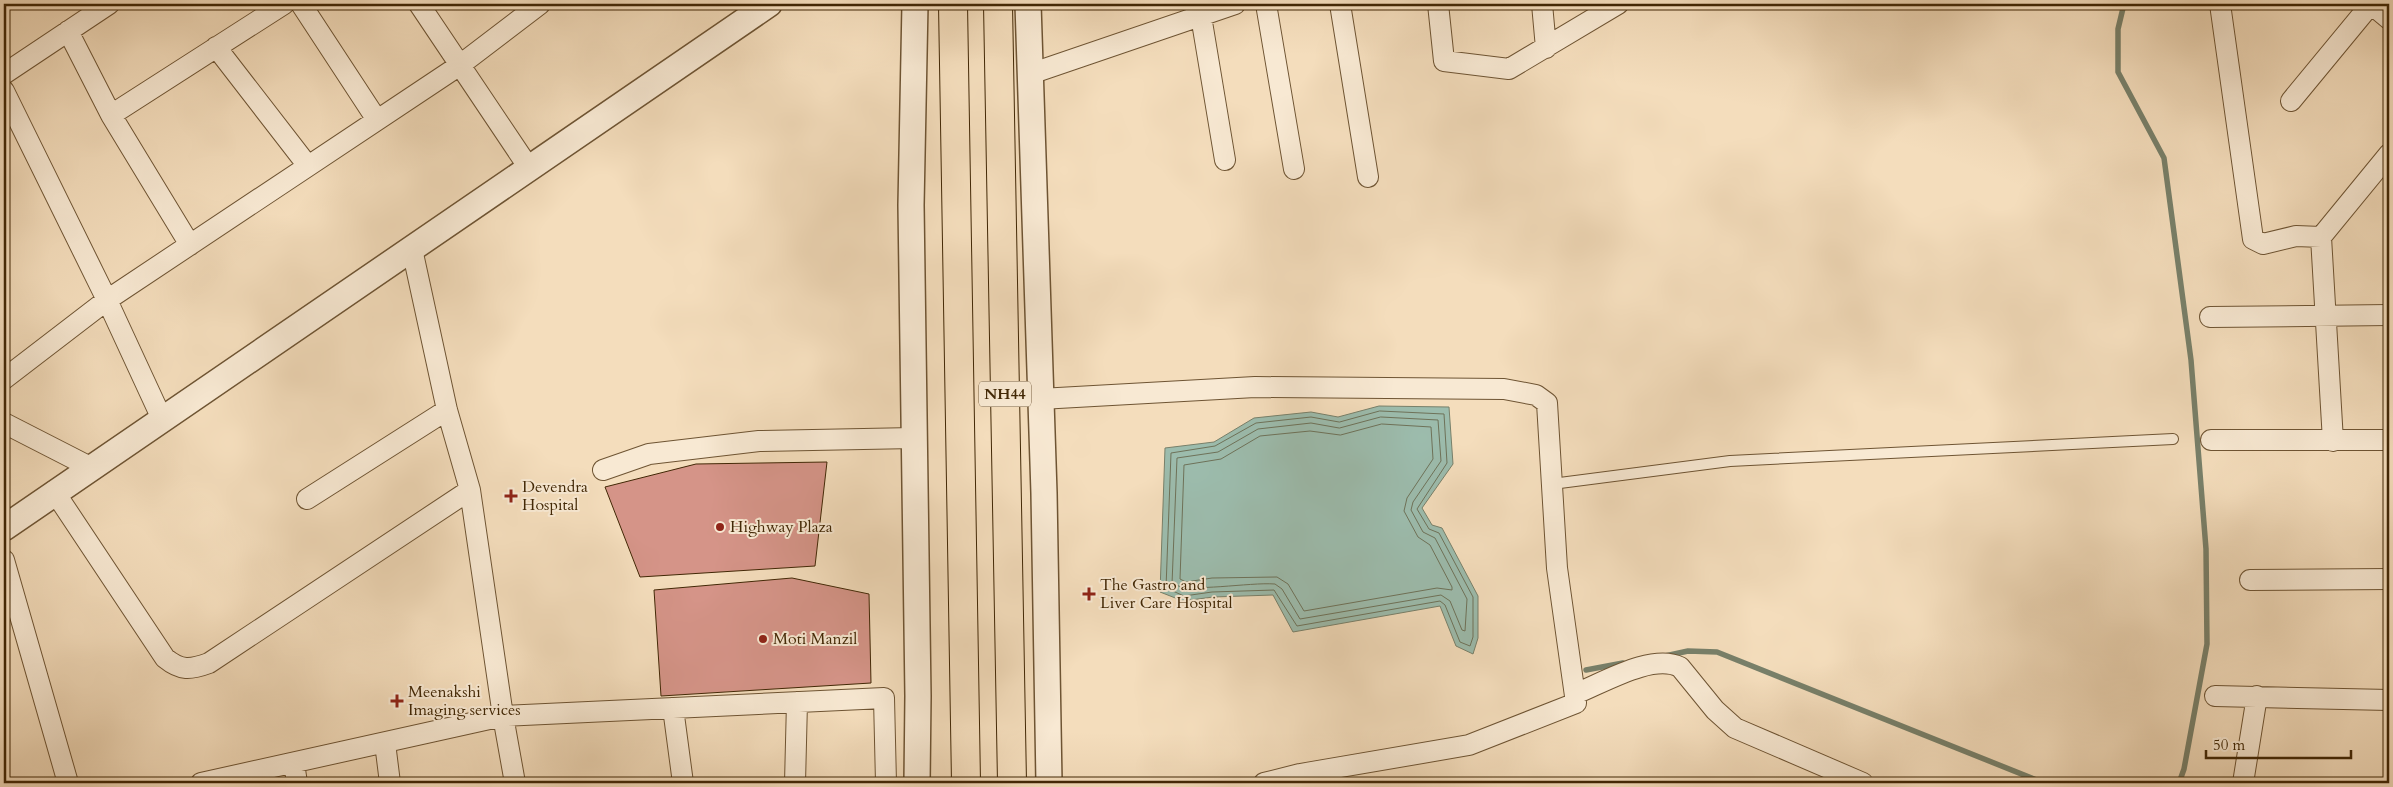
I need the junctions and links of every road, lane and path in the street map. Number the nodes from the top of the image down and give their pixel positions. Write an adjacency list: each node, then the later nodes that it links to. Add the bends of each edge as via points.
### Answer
1 (109, 4): 21 (street)
2 (284, 4): 22 (street)
3 (301, 4): 30 (street)
4 (418, 4): 24 (street)
5 (540, 4): 24 (street)
6 (769, 4): 34 (street)
7 (915, 4): 49 (street, via 911,205)
8 (952, 4): 83 (highway, NH44)
9 (998, 4): 84 (highway, NH44)
10 (1028, 4): 26 (street)
11 (1235, 4): 19 (street)
12 (1266, 4): 35 (street)
13 (1340, 4): 36 (street)
14 (1438, 4): 23 (street, via 1444,60 1509,69)
15 (1542, 4): 23 (street)
16 (1618, 4): 23 (street)
17 (2220, 4): 37 (street, via 2254,239 2263,244 2296,236)
18 (2371, 4): 20 (street); 28 (street)
19 (1201, 16): 26 (street); 32 (street)
20 (2389, 19)
21 (68, 31): 25 (street); 29 (street)
22 (216, 47): 29 (street); 33 (street)
23 (1546, 48)
24 (460, 65): 30 (street); 34 (street)
25 (4, 74)
26 (1030, 74): 45 (street)
27 (4, 91): 40 (street)
28 (2291, 101)
29 (111, 114): 38 (street)
30 (377, 120): 33 (street)
31 (2389, 154): 37 (street)
32 (1225, 160)
33 (308, 166): 38 (street)
34 (529, 168): 39 (street)
35 (1294, 169)
36 (1368, 177)
37 (2321, 236): 42 (street)
38 (190, 245): 40 (street)
39 (412, 249): 46 (street); 47 (street)
40 (107, 300): 44 (street); 47 (street)
41 (2389, 315): 42 (street)
42 (2326, 316): 43 (street); 53 (street)
43 (2210, 317)
44 (4, 379)
45 (1040, 399): 56 (street, via 1255,387 1504,389 1536,395 1547,403); 85 (street)
46 (447, 410): 57 (street); 59 (street)
47 (162, 419): 54 (street)
48 (4, 423): 54 (street)
49 (914, 438): 55 (street, via 759,441 649,454); 82 (street)
50 (2173, 439): 56 (lane, via 1730,461)
51 (2211, 440): 53 (street)
52 (2389, 440): 53 (street)
53 (2333, 441)
54 (90, 467): 58 (street)
55 (603, 470)
56 (1552, 484): 64 (street, via 1557,568)
57 (470, 490): 58 (street, via 209,663 191,670 176,667 165,658); 70 (street)
58 (54, 491): 60 (street)
59 (307, 499)
60 (4, 528)
61 (4, 560): 74 (street)
62 (2389, 579): 63 (street)
63 (2250, 580)
64 (1575, 694): 73 (street, via 1649,664 1673,663 1735,728); 86 (street, via 1576,703 1469,745)
65 (2215, 696): 66 (street)
66 (2257, 696): 67 (street); 87 (street)
67 (2389, 700)
68 (797, 702): 69 (street); 80 (street); 81 (street, via 884,698)
69 (673, 708): 70 (street); 79 (street)
70 (503, 716): 71 (street); 78 (street)
71 (385, 743): 72 (street); 77 (street)
72 (294, 763): 75 (street); 76 (street)
73 (1858, 782)
74 (68, 783)
75 (201, 783)
76 (297, 783)
77 (390, 783)
78 (515, 783)
79 (683, 783)
80 (796, 783)
81 (886, 783)
82 (917, 783)
83 (966, 783)
84 (1012, 783)
85 (1050, 783)
86 (1264, 783)
87 (2243, 783)

